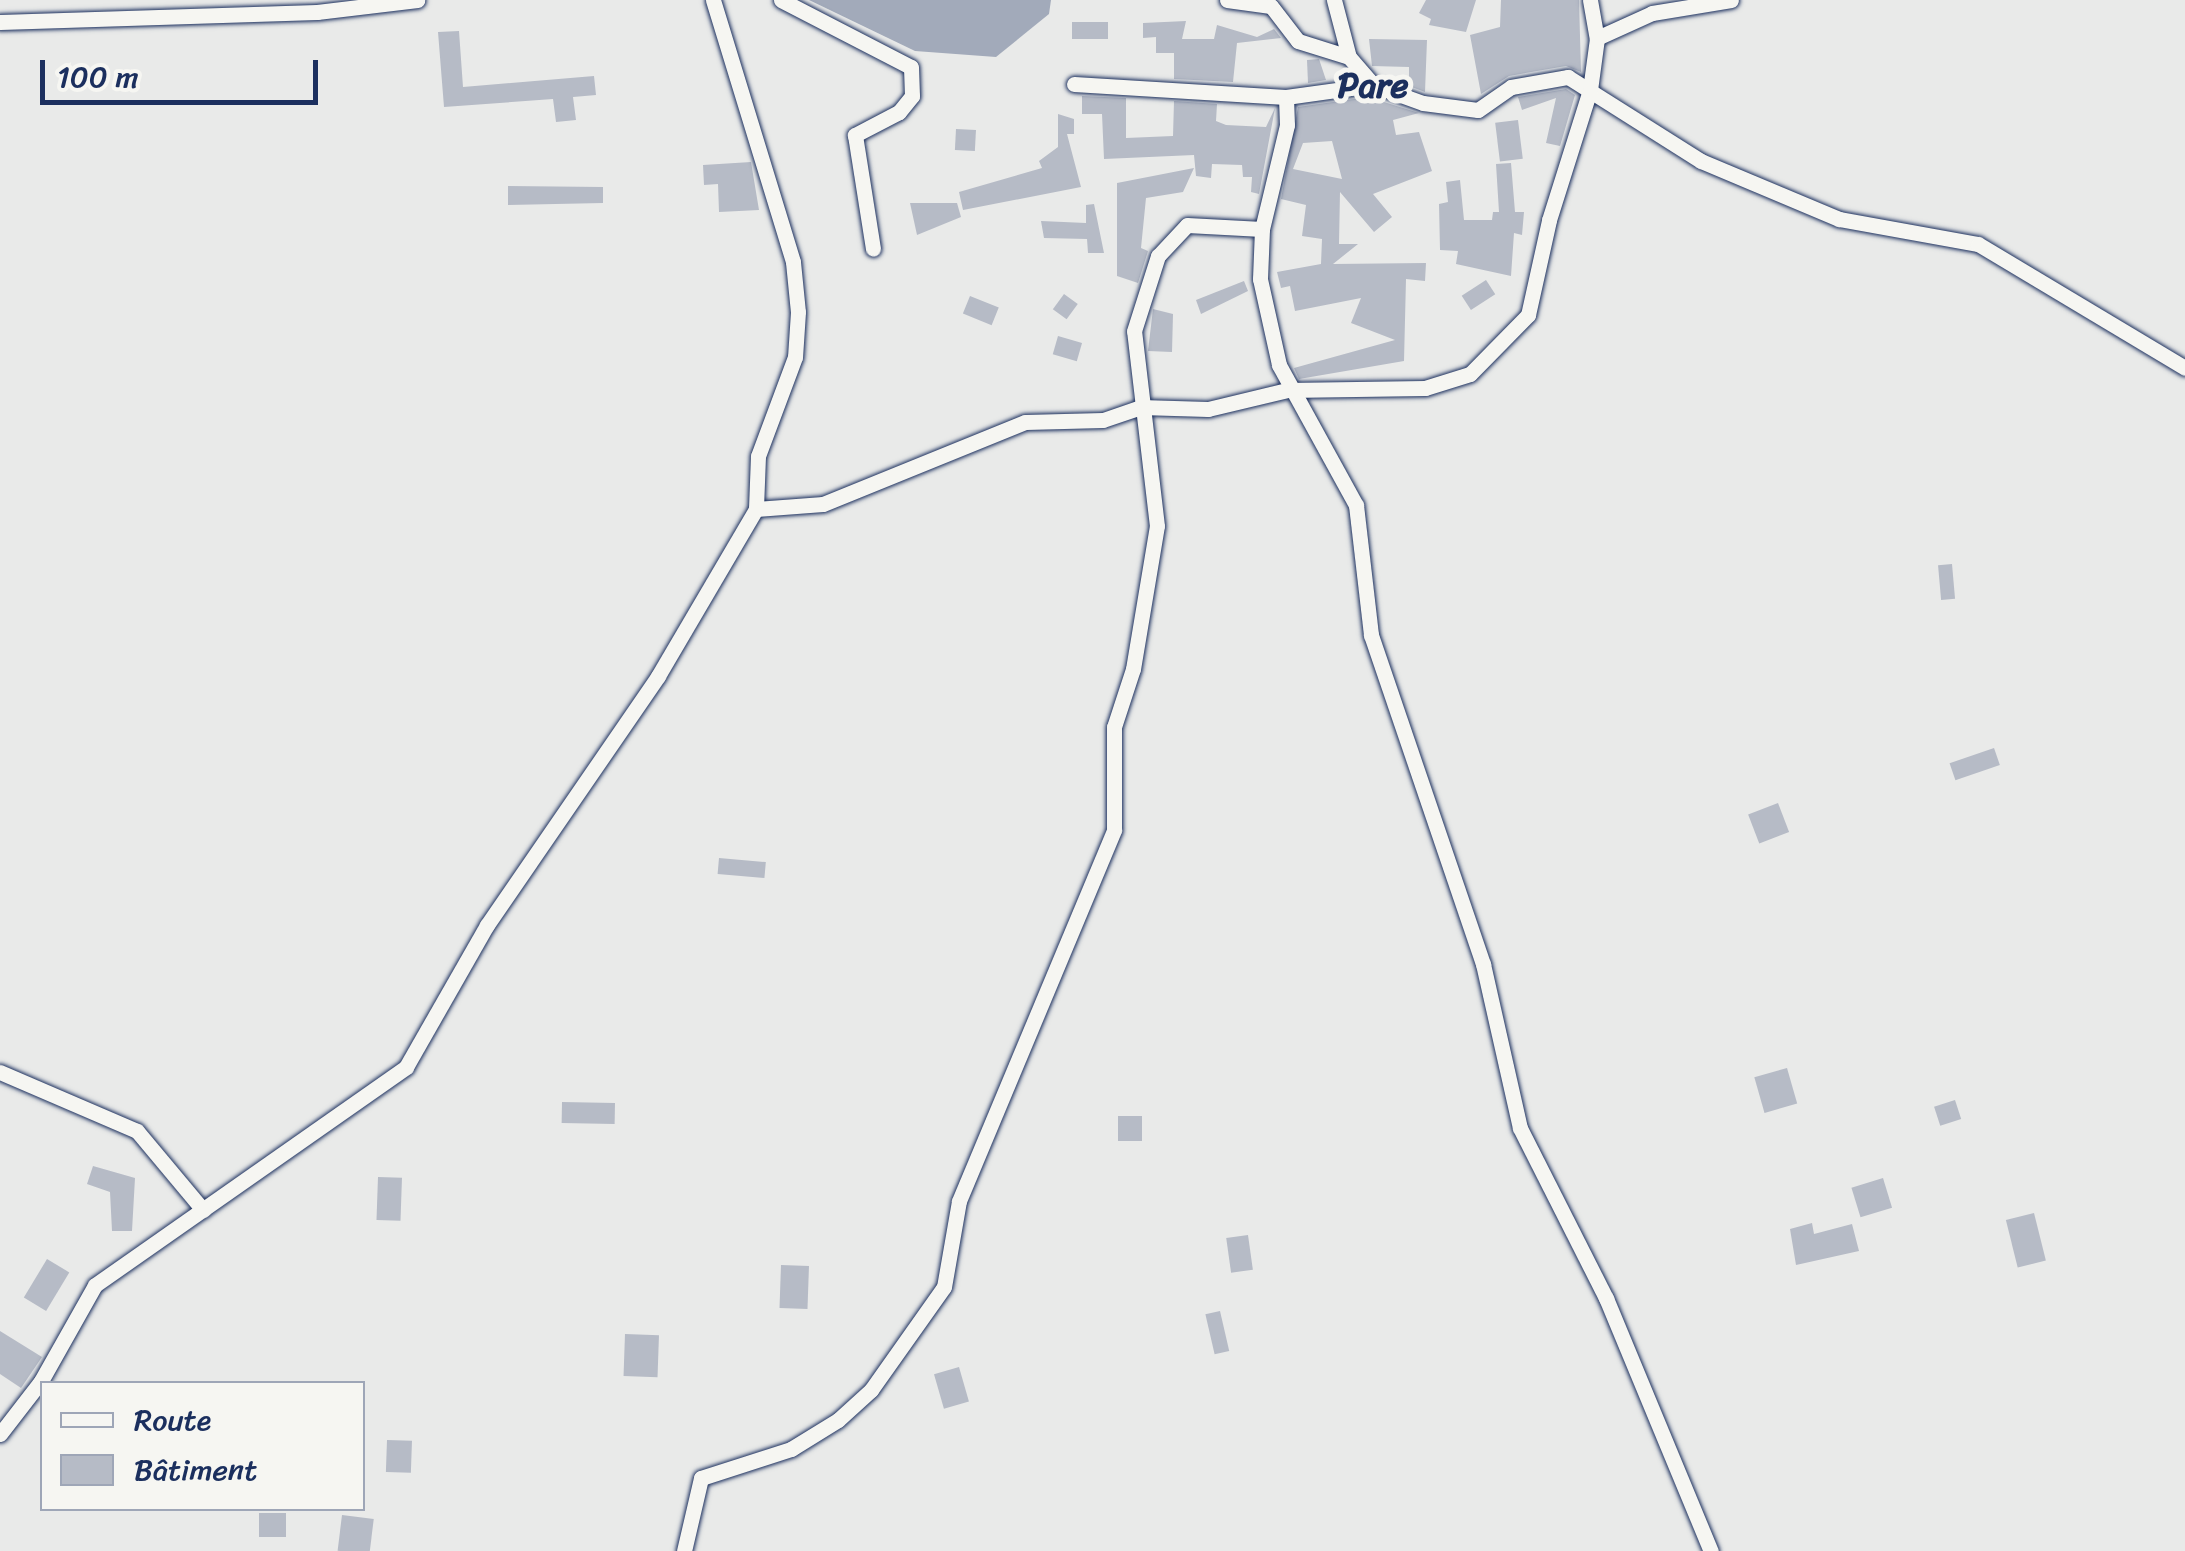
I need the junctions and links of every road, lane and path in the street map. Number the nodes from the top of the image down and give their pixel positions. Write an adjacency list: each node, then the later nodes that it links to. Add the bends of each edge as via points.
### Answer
1 (418, 0): 8 (street, via 318,12)
2 (714, 0): 20 (street, via 788,245 798,312 795,357 758,456)
3 (781, 0): 16 (street, via 911,67 912,96 899,112 855,135)
4 (1227, 0): 10 (street, via 1271,6 1298,41)
5 (1334, 0): 10 (street)
6 (1590, 0): 9 (street)
7 (1731, 0): 9 (street, via 1652,13)
8 (0, 22)
9 (1597, 38): 13 (street)
10 (1349, 57): 12 (street)
11 (1074, 84): 14 (street)
12 (1373, 85): 13 (street, via 1423,104 1478,110 1511,88 1541,79 1568,77); 14 (street)
13 (1590, 90): 17 (street, via 1701,161 1839,219 1978,244 2078,298); 18 (street, via 1528,315 1470,374 1425,388)
14 (1286, 97): 15 (street, via 1284,146)
15 (1262, 229): 18 (street, via 1262,300); 19 (street, via 1187,225 1158,256 1134,331)
16 (873, 249)
17 (2185, 368)
18 (1287, 390): 19 (street, via 1208,410); 27 (street, via 1356,505 1371,635 1483,964 1520,1128 1606,1298)
19 (1140, 407): 20 (street, via 1103,420 1025,422 822,504); 26 (street, via 1157,526 1133,669 1114,727 1114,830 959,1201 944,1287 871,1390 838,1420 791,1450 702,1478)
20 (756, 509): 22 (street, via 658,676 488,925 406,1067)
21 (0, 1072): 22 (street, via 137,1130)
22 (202, 1210): 23 (street, via 95,1285)
23 (41, 1381)
24 (40, 1382): 25 (street)
25 (0, 1434)
26 (684, 1551)
27 (1712, 1551)

